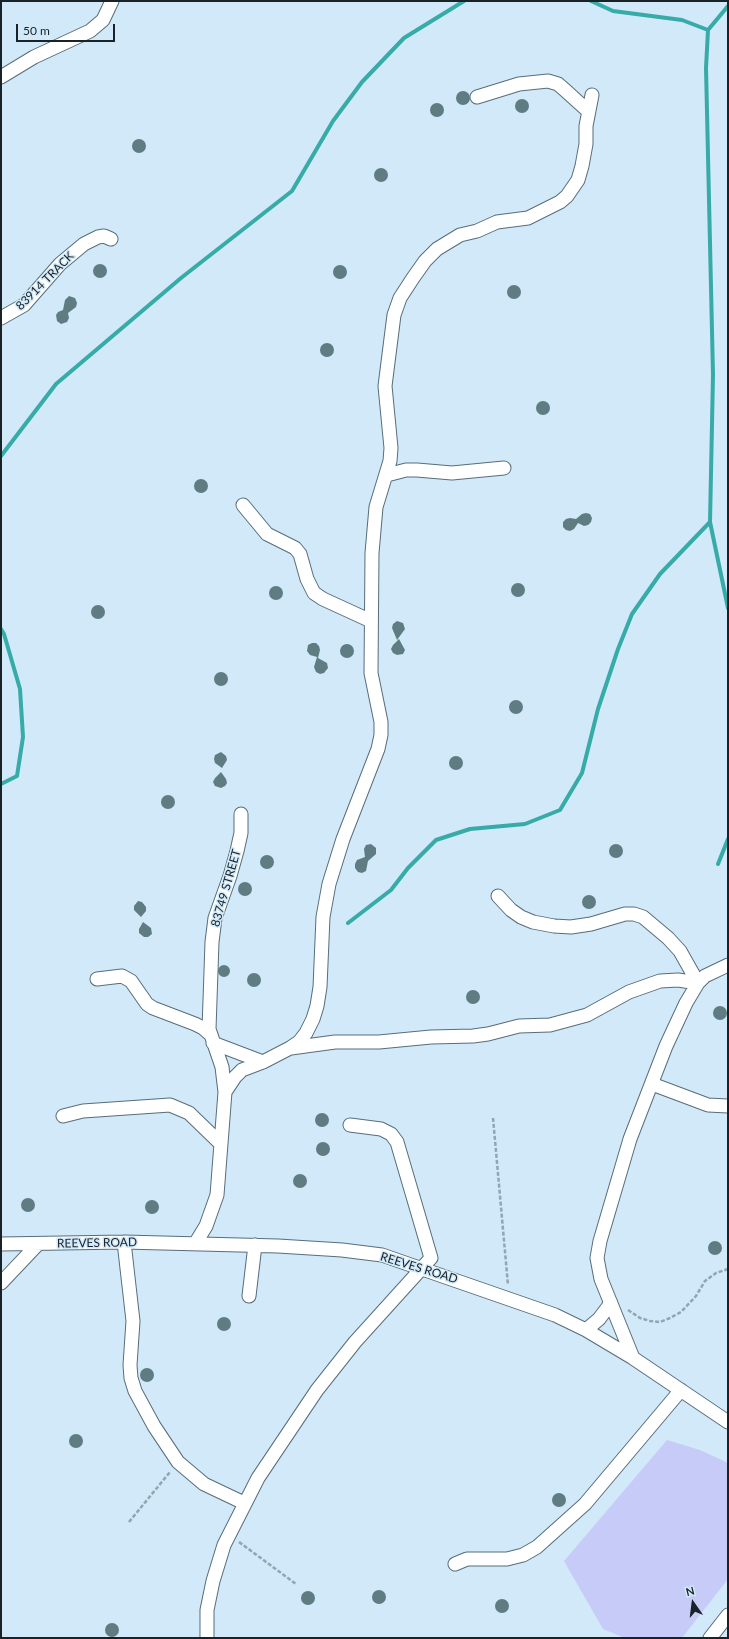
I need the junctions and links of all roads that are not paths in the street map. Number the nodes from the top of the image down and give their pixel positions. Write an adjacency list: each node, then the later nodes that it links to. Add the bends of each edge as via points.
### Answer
1 (112, 1): 2 (street, via 103,20 90,32 34,57)
2 (1, 77)
3 (592, 95): 5 (street)
4 (477, 97): 5 (street, via 519,84 548,81 558,84)
5 (588, 111): 9 (street, via 582,166 578,180 567,196 528,218 497,222 449,241 425,261 400,298 394,315 385,386 391,448)
6 (111, 239): 7 (street, 83914 TRACK, via 98,237 84,244 60,264 24,305)
7 (1, 318)
8 (504, 468): 9 (street, via 452,473 406,470)
9 (386, 475): 11 (street, via 374,523)
10 (243, 505): 11 (street, via 267,534 295,548 300,554 314,593)
11 (371, 621): 18 (street, via 371,673 379,706 381,736 329,884 317,1006 306,1032 299,1042)
12 (241, 814): 17 (street, 83749 STREET, via 241,834 234,865 214,924 209,1023)
13 (498, 896): 16 (street, via 521,917 554,926 592,924 625,914 643,917 680,951)
14 (728, 966): 16 (street, via 705,976)
15 (98, 979): 17 (street, via 122,976 131,980 153,1008 204,1028)
16 (698, 983): 18 (street, via 660,981 629,992 587,1015 550,1025 519,1026 473,1036 335,1042); 20 (street, via 666,1046)
17 (212, 1039): 19 (street); 21 (street, 83749 STREET, via 222,1066)
18 (290, 1048): 19 (street)
19 (263, 1062): 21 (street, via 242,1070)
20 (652, 1084): 22 (street, via 708,1105); 34 (street, via 630,1139 600,1241 598,1267)
21 (225, 1092): 25 (street, 83749 STREET)
22 (728, 1106)
23 (63, 1116): 25 (street, via 83,1111 170,1105 188,1113)
24 (350, 1125): 31 (street, via 380,1129 391,1134 397,1142 431,1258)
25 (220, 1143): 28 (street, 83749 STREET, via 217,1195 209,1221)
26 (124, 1242): 28 (street, REEVES ROAD); 29 (street, REEVES ROAD); 39 (street, via 133,1321 130,1365 135,1391 178,1462 204,1484)
27 (1, 1244): 29 (street, REEVES ROAD)
28 (195, 1244): 30 (street, REEVES ROAD)
29 (37, 1245): 32 (street)
30 (255, 1245): 31 (street, REEVES ROAD, via 382,1255); 33 (street)
31 (422, 1268): 35 (street, REEVES ROAD, via 555,1314); 39 (street, via 317,1390)
32 (1, 1283)
33 (249, 1296)
34 (611, 1303): 35 (street, via 599,1319); 36 (street)
35 (586, 1330): 36 (street, REEVES ROAD)
36 (633, 1358): 37 (street, REEVES ROAD)
37 (681, 1390): 38 (street, REEVES ROAD); 40 (street, via 585,1504 537,1548 507,1559 467,1559)
38 (728, 1422)
39 (244, 1503): 42 (street, via 224,1545 213,1581 206,1610)
40 (455, 1564)
41 (728, 1615): 43 (street)
42 (207, 1638)
43 (710, 1638)

